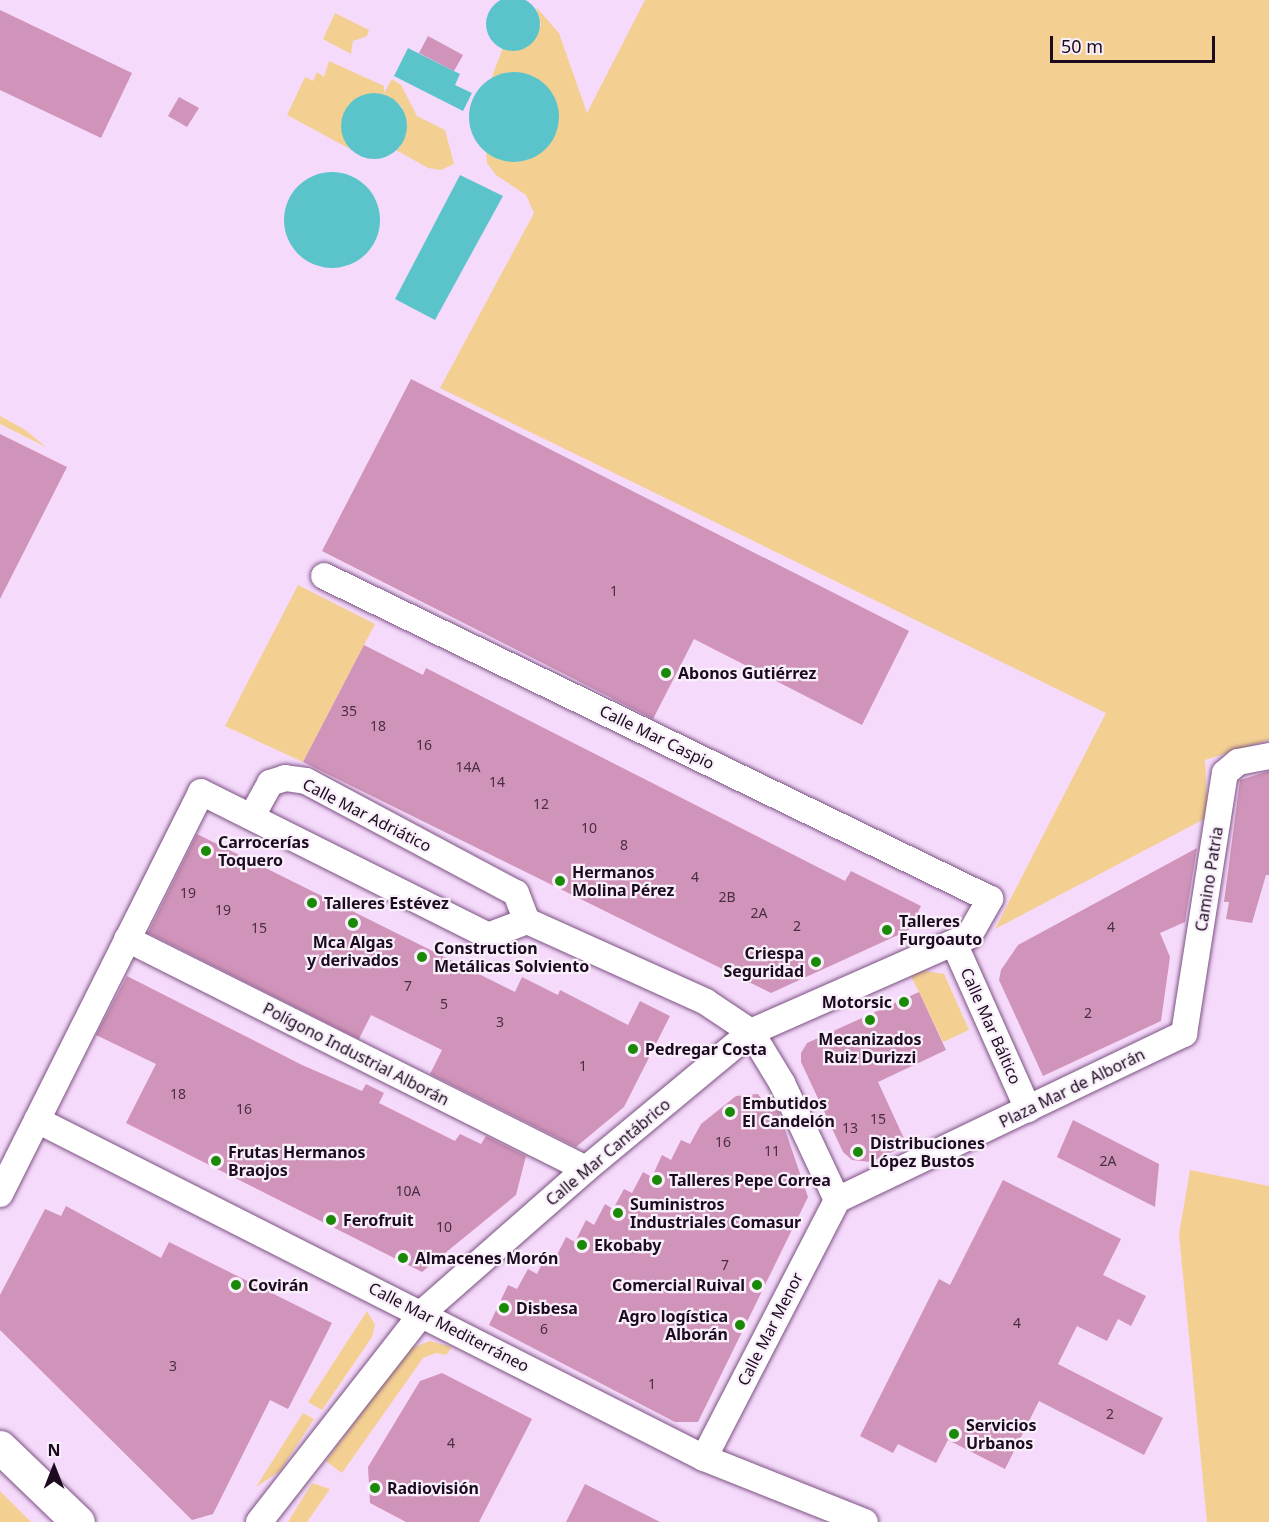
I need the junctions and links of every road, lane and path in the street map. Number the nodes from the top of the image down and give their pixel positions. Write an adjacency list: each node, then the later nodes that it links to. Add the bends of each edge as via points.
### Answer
1 (324, 576): 4 (street, Calle Mar Caspio)
2 (1269, 756): 9 (street, Camino Patria, via 1238,762 1225,773)
3 (252, 816): 5 (street, via 488,936); 5 (street, Calle Mar Adriático, via 270,783 285,778 306,781 516,893); 6 (street, via 201,792)
4 (990, 898): 7 (street, Calle Mar Cantábrico, via 969,936)
5 (527, 921): 8 (street, via 706,1002)
6 (127, 939): 11 (street); 12 (street, Polígono Industrial Alborán)
7 (954, 943): 8 (street, Calle Mar Cantábrico); 10 (street, Calle Mar Báltico)
8 (751, 1032): 12 (street, Calle Mar Cantábrico); 14 (street, via 782,1083)
9 (1184, 1034): 10 (street, Plaza Mar de Alborán)
10 (1028, 1109): 14 (street, Plaza Mar de Alborán)
11 (37, 1120): 13 (street); 15 (street, Calle Mar Mediterráneo)
12 (586, 1169): 15 (street, Calle Mar Cantábrico)
13 (0, 1194)
14 (837, 1200): 17 (street, Calle Mar Menor)
15 (422, 1313): 17 (street, Calle Mar Mediterráneo); 18 (street, Calle Mar Cantábrico)
16 (0, 1447): 19 (highway)
17 (704, 1458): 23 (street, Calle Mar Mediterráneo)
18 (285, 1489): 20 (street, Calle Mar Cantábrico); 21 (street, Calle Mar Cantábrico); 22 (street, Calle Mar Cantábrico)
19 (78, 1517)
20 (242, 1522)
21 (260, 1522)
22 (270, 1522)
23 (865, 1522)

